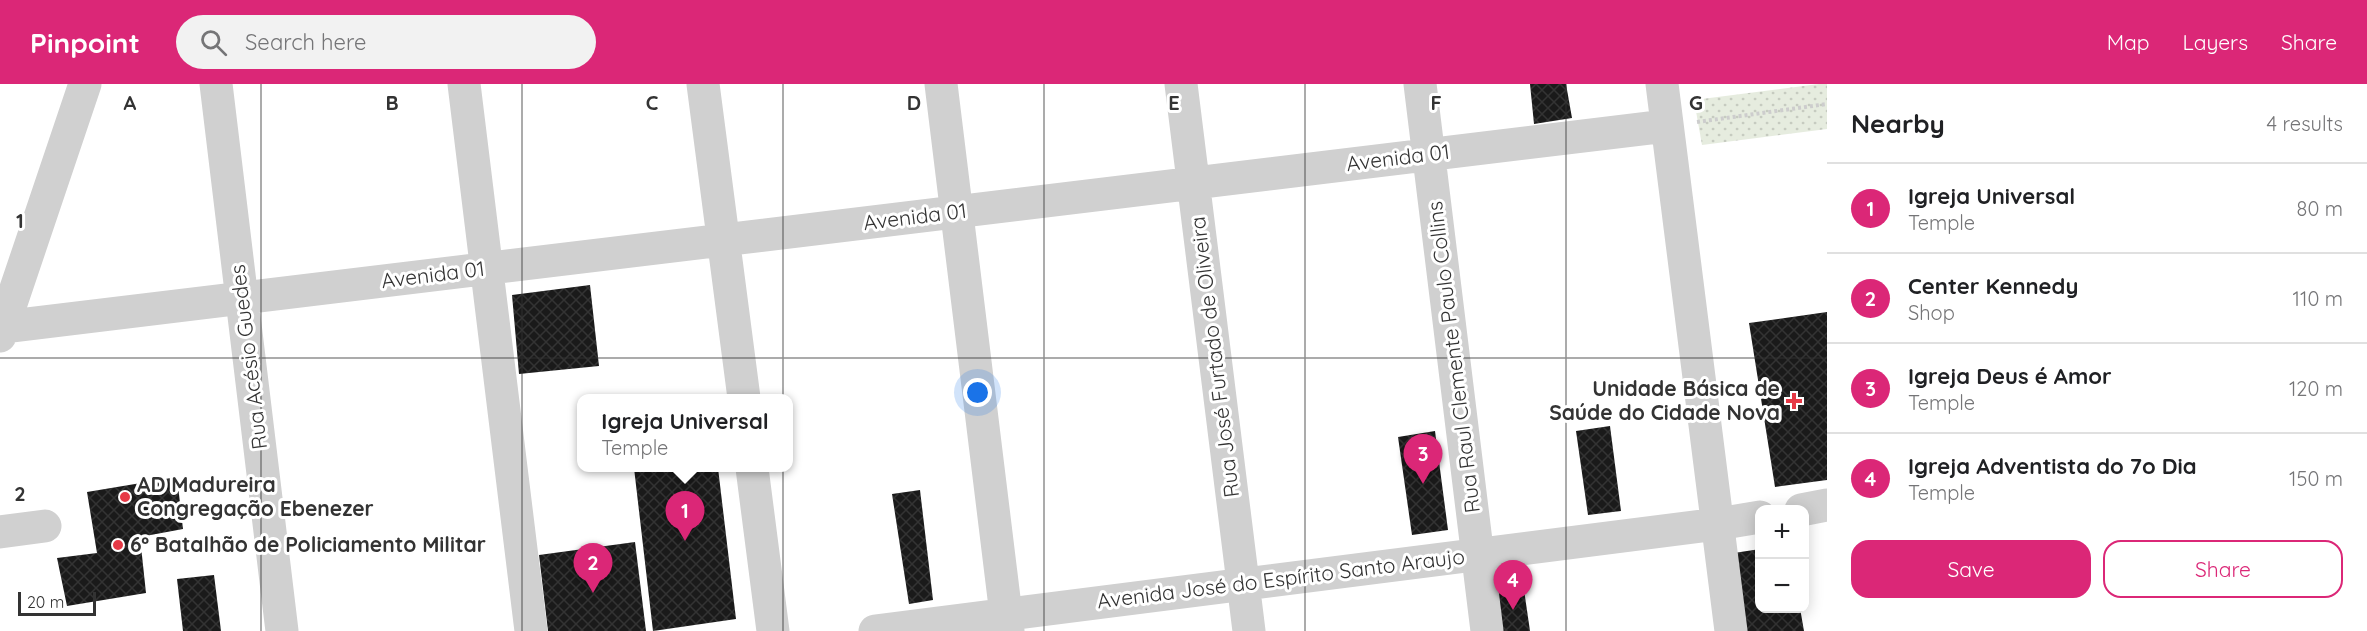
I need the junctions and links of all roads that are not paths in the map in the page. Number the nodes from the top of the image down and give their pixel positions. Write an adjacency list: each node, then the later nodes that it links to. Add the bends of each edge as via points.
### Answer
1 (85, 84): 16 (street)
2 (216, 84): 15 (street, Rua Acésio Guedes)
3 (464, 84): 14 (street)
4 (703, 84): 13 (street)
5 (941, 84): 12 (street)
6 (1181, 84): 11 (street, Rua José Furtado de Oliveira)
7 (1420, 84): 10 (street, Rua Raul Clemente Paulo Collins)
8 (1662, 84): 9 (street)
9 (1666, 126): 10 (street, Avenida 01); 22 (street)
10 (1429, 155): 11 (street, Avenida 01); 25 (street, Rua Raul Clemente Paulo Collins)
11 (1194, 183): 12 (street, Avenida 01); 26 (street, Rua José Furtado de Oliveira)
12 (956, 212): 13 (street, Avenida 01); 27 (street)
13 (724, 240): 14 (street, Avenida 01); 17 (street)
14 (487, 269): 15 (street, Avenida 01); 29 (street)
15 (242, 298): 16 (street, Avenida 01); 28 (street, Rua Acésio Guedes)
16 (2, 331)
17 (743, 394)
18 (753, 472): 30 (street)
19 (1827, 505): 20 (street)
20 (1809, 508)
21 (1755, 518): 22 (street, Avenida José do Espírito Santo Araujo)
22 (1718, 524): 25 (street, Avenida José do Espírito Santo Araujo); 34 (street)
23 (45, 526): 24 (street)
24 (0, 532)
25 (1478, 555): 26 (street, Avenida José do Espírito Santo Araujo); 33 (street, Rua Raul Clemente Paulo Collins)
26 (1243, 584): 27 (street, Avenida José do Espírito Santo Araujo); 32 (street, Rua José Furtado de Oliveira)
27 (1007, 623): 31 (street, Avenida José do Espírito Santo Araujo)
28 (282, 631)
29 (531, 631)
30 (773, 631)
31 (874, 631)
32 (1249, 631)
33 (1487, 631)
34 (1731, 631)

